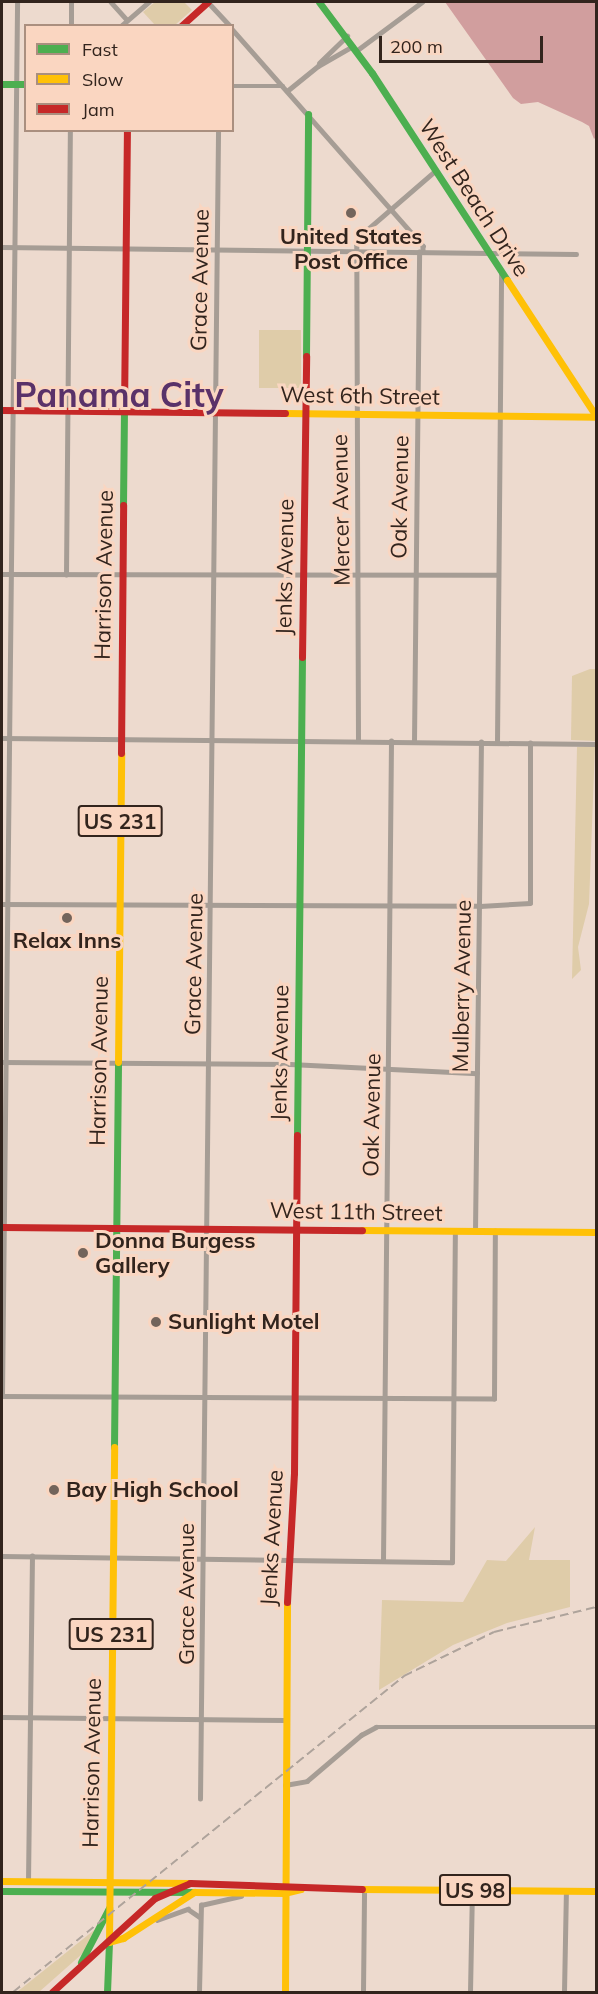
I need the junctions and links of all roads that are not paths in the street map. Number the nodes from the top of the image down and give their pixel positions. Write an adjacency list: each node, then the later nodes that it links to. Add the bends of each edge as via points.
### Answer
1 (17, 2): 20 (street)
2 (71, 2): 11 (street)
3 (111, 2): 10 (street)
4 (149, 2): 10 (street)
5 (208, 2): 13 (main road); 14 (street)
6 (319, 2): 16 (main road, West Beach Drive)
7 (407, 2): 9 (street)
8 (422, 2): 9 (street)
9 (413, 8): 17 (street)
10 (127, 20): 12 (street)
11 (71, 24)
12 (123, 24)
13 (183, 24)
14 (228, 24)
15 (234, 30): 22 (street)
16 (347, 36): 17 (main road, West Beach Drive); 18 (street)
17 (355, 49): 18 (street); 28 (main road, West Beach Drive)
18 (318, 66): 23 (street)
19 (2, 84): 20 (main road)
20 (21, 84): 31 (street)
21 (234, 86): 22 (street)
22 (283, 86): 23 (street)
23 (287, 91): 24 (street)
24 (308, 114): 29 (street); 35 (main road, Jenks Avenue)
25 (70, 132): 32 (street)
26 (127, 132): 33 (main road, Harrison Avenue)
27 (218, 132): 34 (street, Grace Avenue)
28 (436, 170): 29 (street, Mercer Avenue); 38 (main road, West Beach Drive)
29 (391, 209): 36 (street, Mercer Avenue, via 359,237); 37 (street, via 423,246)
30 (2, 247): 31 (street)
31 (15, 248): 32 (street); 42 (street)
32 (69, 249): 33 (street); 43 (street)
33 (126, 249): 34 (street); 44 (main road, Harrison Avenue)
34 (217, 250): 35 (street); 45 (street, Grace Avenue)
35 (307, 251): 36 (street); 46 (main road, Jenks Avenue)
36 (357, 252): 37 (street); 47 (street, Mercer Avenue)
37 (421, 252): 38 (street); 48 (street, Oak Avenue)
38 (489, 253): 39 (street); 40 (main road, West Beach Drive)
39 (576, 254)
40 (501, 272): 49 (street); 50 (main road, West Beach Drive)
41 (2, 410): 42 (main road, West 6th Street)
42 (14, 410): 43 (main road, West 6th Street); 52 (street)
43 (67, 410): 44 (main road, West 6th Street); 53 (street)
44 (124, 411): 45 (main road, West 6th Street); 54 (main road, Harrison Avenue / US 231)
45 (215, 412): 46 (main road, West 6th Street); 57 (street, Grace Avenue)
46 (305, 413): 47 (main road, West 6th Street); 59 (main road, Jenks Avenue)
47 (356, 413): 48 (main road, West 6th Street); 58 (street, Mercer Avenue)
48 (418, 414): 49 (main road, West 6th Street); 55 (street, Oak Avenue)
49 (499, 415): 50 (main road, West 6th Street); 56 (street)
50 (597, 416)
51 (2, 574): 52 (street)
52 (12, 574): 53 (street); 61 (street)
53 (66, 575): 54 (street)
54 (122, 575): 57 (street); 62 (main road, Harrison Avenue / US 231)
55 (416, 575): 56 (street); 58 (street); 67 (street, Oak Avenue)
56 (497, 575): 69 (street)
57 (213, 576): 59 (street); 63 (street, Grace Avenue)
58 (357, 576): 59 (street); 65 (street, Mercer Avenue)
59 (303, 577): 64 (main road, Jenks Avenue)
60 (2, 738): 61 (street)
61 (10, 738): 62 (street); 73 (street)
62 (120, 740): 63 (street); 74 (main road, Harrison Avenue / US 231)
63 (212, 741): 64 (street); 75 (street, Grace Avenue)
64 (302, 741): 65 (street); 76 (main road, Jenks Avenue)
65 (357, 741): 66 (street)
66 (391, 741): 67 (street); 77 (street, Oak Avenue)
67 (414, 742): 68 (street)
68 (481, 742): 69 (street); 78 (street, Mulberry Avenue)
69 (497, 742): 70 (street)
70 (530, 743): 71 (street); 78 (street, via 530,903)
71 (597, 744)
72 (2, 904): 73 (street)
73 (9, 904): 74 (street); 79 (street)
74 (119, 904): 75 (street); 80 (main road, Harrison Avenue / US 231)
75 (212, 904): 76 (street); 82 (street, Grace Avenue)
76 (300, 905): 77 (street); 81 (main road, Jenks Avenue)
77 (391, 905): 78 (street); 83 (street, Oak Avenue)
78 (480, 906): 84 (street, Mulberry Avenue)
79 (4, 1062): 80 (street); 85 (street)
80 (117, 1063): 82 (street); 86 (main road, Harrison Avenue / US 231)
81 (298, 1064): 82 (street); 83 (street); 88 (main road, Jenks Avenue)
82 (209, 1065): 87 (street, Grace Avenue)
83 (389, 1069): 84 (street); 89 (street, Oak Avenue)
84 (477, 1073): 91 (street, Mulberry Avenue)
85 (2, 1227): 86 (main road, West 11th Street); 94 (street)
86 (116, 1227): 87 (main road, West 11th Street); 95 (main road, Harrison Avenue / US 231)
87 (207, 1228): 88 (main road, West 11th Street); 96 (street, Grace Avenue)
88 (297, 1229): 89 (main road, West 11th Street); 97 (main road, Jenks Avenue)
89 (386, 1230): 90 (main road, West 11th Street); 98 (street, Oak Avenue)
90 (455, 1230): 91 (main road, West 11th Street); 99 (street)
91 (475, 1231): 92 (main road, West 11th Street)
92 (495, 1231): 93 (main road, West 11th Street); 99 (street, via 494,1399)
93 (597, 1232)
94 (2, 1396): 95 (street)
95 (114, 1396): 96 (street); 102 (main road, Harrison Avenue / US 231)
96 (205, 1396): 97 (street); 103 (street, Grace Avenue)
97 (295, 1397): 98 (street); 104 (main road, Jenks Avenue)
98 (384, 1397): 99 (street); 105 (street, Oak Avenue)
99 (453, 1398): 105 (street, via 452,1562)
100 (2, 1556): 101 (street)
101 (32, 1556): 102 (street); 107 (street)
102 (112, 1557): 103 (street); 108 (main road, Harrison Avenue / US 231)
103 (203, 1558): 104 (street); 109 (street, Grace Avenue)
104 (289, 1559): 105 (street); 110 (main road, Jenks Avenue)
105 (383, 1561)
106 (2, 1717): 107 (street)
107 (30, 1717): 108 (street); 115 (street)
108 (111, 1718): 109 (street); 116 (main road, Harrison Avenue / US 231)
109 (202, 1719): 110 (street); 113 (street, Grace Avenue)
110 (285, 1720): 112 (main road, Jenks Avenue)
111 (597, 1727): 112 (street, via 376,1727 307,1781)
112 (285, 1785): 118 (main road, Jenks Avenue)
113 (200, 1798)
114 (2, 1881): 115 (main road, US 98)
115 (28, 1882): 116 (main road, US 98); 123 (main road)
116 (109, 1882): 117 (main road, US 98); 124 (main road, Harrison Avenue / US 231)
117 (190, 1883): 118 (main road, US 98); 127 (main road)
118 (284, 1884): 119 (main road, US 98); 130 (main road, Jenks Avenue)
119 (302, 1888): 120 (main road, US 98); 130 (main road, US 98)
120 (364, 1889): 121 (main road, US 98); 140 (street)
121 (472, 1890): 125 (main road, US 98); 141 (street)
122 (2, 1891): 123 (main road, US 98)
123 (28, 1891): 124 (main road, US 98)
124 (109, 1891): 127 (main road, US 98); 131 (main road, Harrison Avenue / US 231)
125 (566, 1891): 126 (main road, US 98); 142 (street)
126 (597, 1891)
127 (166, 1892): 128 (main road, US 98); 134 (main road, via 120,1927)
128 (194, 1892): 129 (main road, US 98); 133 (main road)
129 (254, 1893): 130 (main road, US 98); 132 (street, via 201,1905)
130 (284, 1893): 139 (main road, Jenks Avenue)
131 (109, 1908): 134 (main road, Harrison Avenue / US 231); 135 (main road, via 95,1940)
132 (200, 1917): 133 (street, via 188,1909); 138 (street)
133 (143, 1925): 134 (main road)
134 (109, 1942): 135 (main road); 137 (main road, Harrison Avenue)
135 (73, 1974): 136 (main road)
136 (52, 1992)
137 (107, 1992)
138 (199, 1992)
139 (285, 1992)
140 (363, 1992)
141 (470, 1992)
142 (564, 1992)

